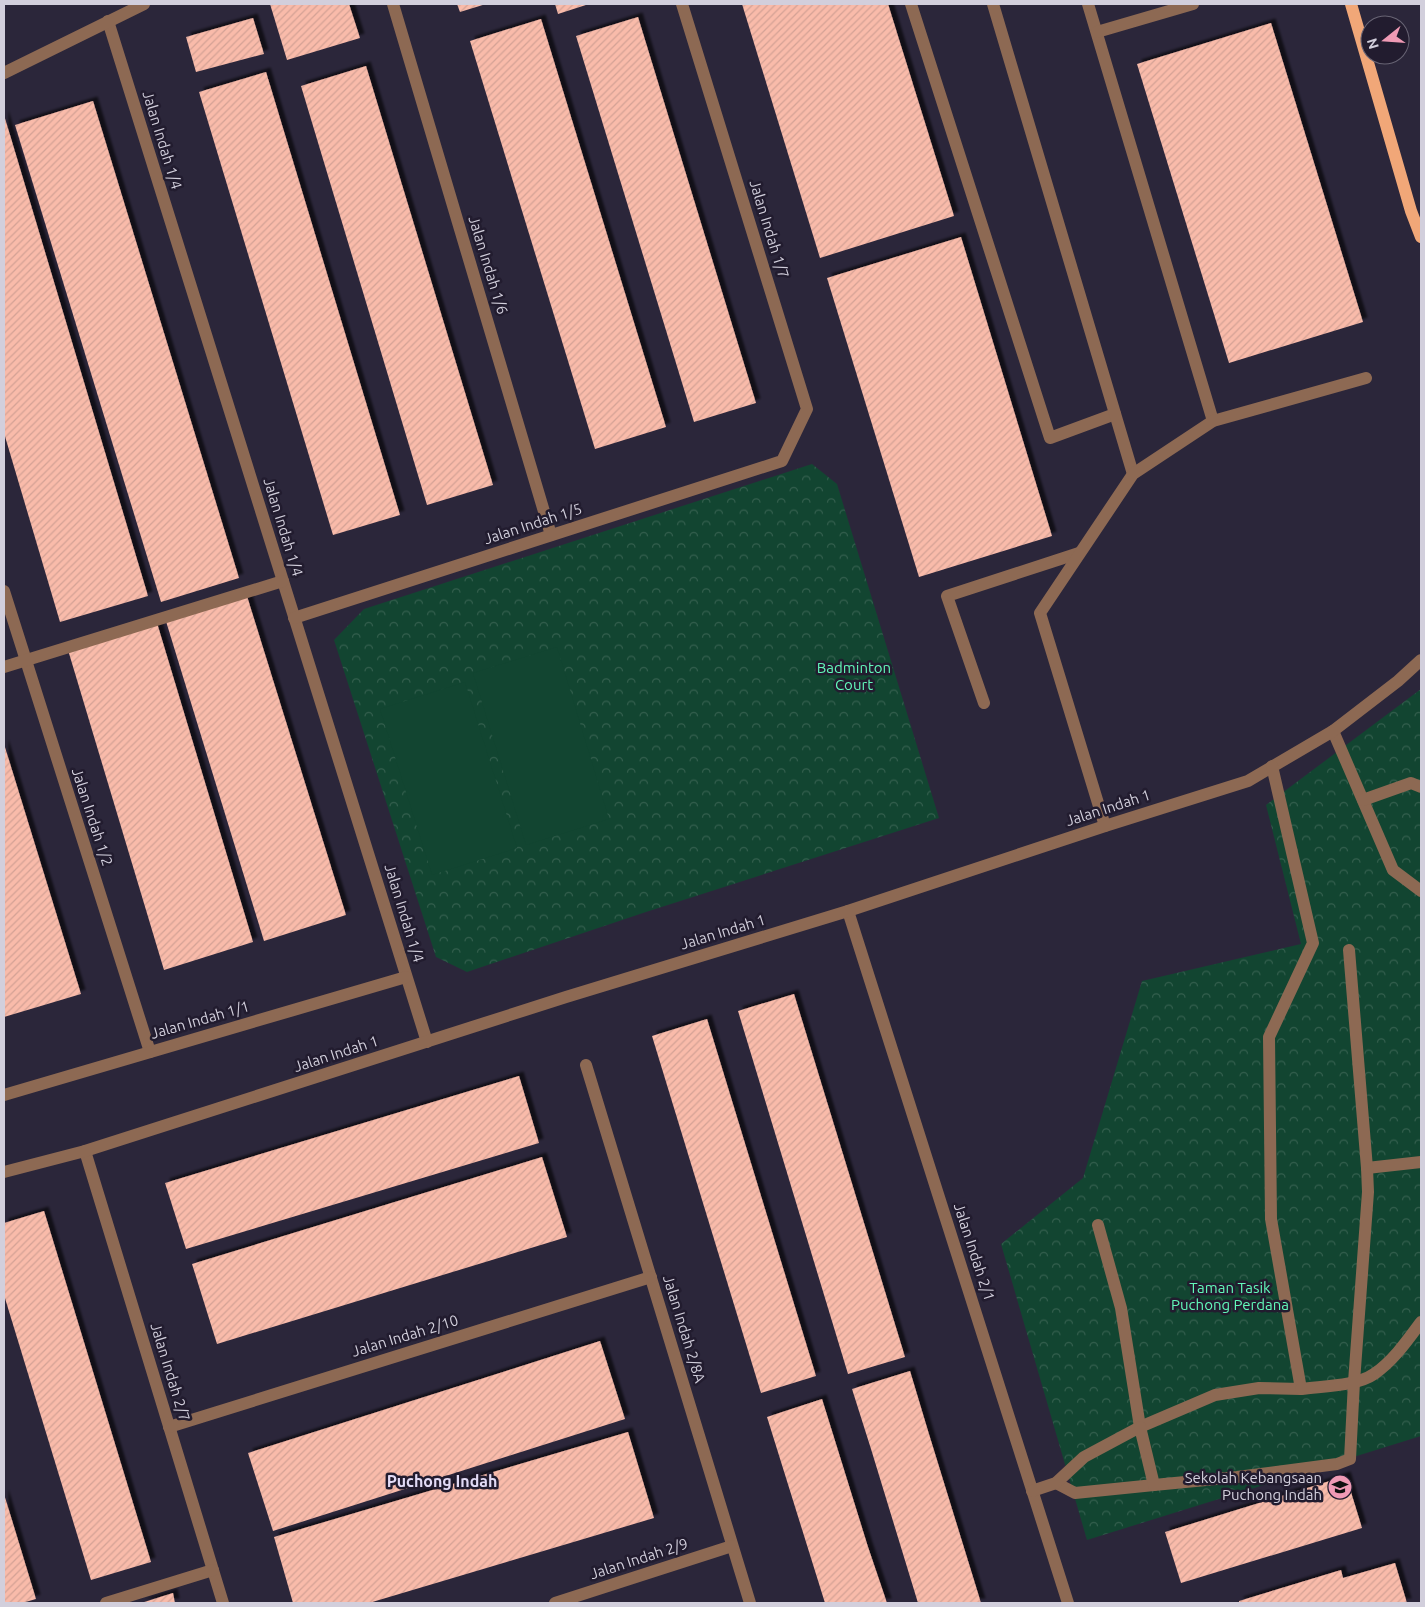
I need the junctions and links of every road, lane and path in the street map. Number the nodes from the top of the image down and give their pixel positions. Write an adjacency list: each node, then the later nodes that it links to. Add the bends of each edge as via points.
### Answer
1 (144, 4): 9 (street)
2 (393, 4): 18 (street, Jalan Indah 1/6)
3 (682, 4): 16 (street, Jalan Indah 1/7, via 807,409)
4 (911, 4): 14 (street, via 1050,438)
5 (993, 4): 14 (street)
6 (1088, 4): 10 (street)
7 (1193, 4): 10 (street)
8 (1352, 4): 12 (main road)
9 (108, 21): 11 (street); 20 (street, Jalan Indah 1/4)
10 (1097, 32): 15 (street)
11 (4, 73)
12 (1421, 236)
13 (1366, 378): 15 (street)
14 (1115, 414): 17 (street)
15 (1212, 421): 17 (street)
16 (782, 460): 18 (street, Jalan Indah 1/5)
17 (1133, 474): 19 (street)
18 (551, 535): 22 (street, Jalan Indah 1/5)
19 (1079, 553): 26 (street, via 947,596); 31 (street, via 1040,613)
20 (283, 580): 22 (street, Jalan Indah 1/4); 23 (street)
21 (4, 591): 23 (street, Jalan Indah 1/2)
22 (294, 618): 35 (street, Jalan Indah 1/4)
23 (26, 660): 25 (street); 37 (street, Jalan Indah 1/2)
24 (1421, 660): 27 (street, Jalan Indah 1)
25 (4, 667)
26 (984, 703)
27 (1333, 731): 28 (street, Jalan Indah 1); 30 (street)
28 (1272, 766): 31 (street, Jalan Indah 1, via 1248,781); 48 (street, via 1313,943 1269,1037 1271,1219)
29 (1421, 787): 30 (street, via 1411,783)
30 (1363, 800): 32 (street, via 1393,870)
31 (1105, 826): 33 (street, Jalan Indah 1)
32 (1421, 891)
33 (848, 911): 36 (street, Jalan Indah 1); 53 (street, Jalan Indah 2/1)
34 (1349, 950): 42 (street)
35 (406, 976): 36 (street, Jalan Indah 1/4); 37 (street, Jalan Indah 1/1)
36 (427, 1042): 40 (street, Jalan Indah 1)
37 (150, 1052): 39 (street, Jalan Indah 1/1)
38 (586, 1065): 45 (street, Jalan Indah 2/8A)
39 (4, 1096)
40 (85, 1151): 43 (street, Jalan Indah 1); 49 (street, Jalan Indah 2/7)
41 (1421, 1162): 42 (street)
42 (1368, 1168): 47 (street)
43 (4, 1172)
44 (1098, 1225): 50 (street, via 1121,1308)
45 (651, 1277): 49 (street, Jalan Indah 2/10); 54 (street, Jalan Indah 2/8A)
46 (1421, 1322): 47 (street, via 1398,1353 1373,1375)
47 (1354, 1382): 48 (street); 52 (street, via 1350,1459 1337,1464 1286,1471)
48 (1301, 1389): 50 (street, via 1259,1388 1215,1395)
49 (169, 1427): 55 (street, Jalan Indah 2/7)
50 (1140, 1427): 51 (street, via 1084,1457); 52 (street)
51 (1056, 1483): 52 (street, via 1075,1493); 53 (street)
52 (1154, 1485)
53 (1032, 1491): 60 (street, Jalan Indah 2/1)
54 (732, 1546): 58 (street, Jalan Indah 2/9); 59 (street, Jalan Indah 2/8A)
55 (213, 1570): 56 (street); 57 (street, Jalan Indah 2/7)
56 (106, 1603)
57 (223, 1603)
58 (555, 1603)
59 (750, 1603)
60 (1068, 1603)

